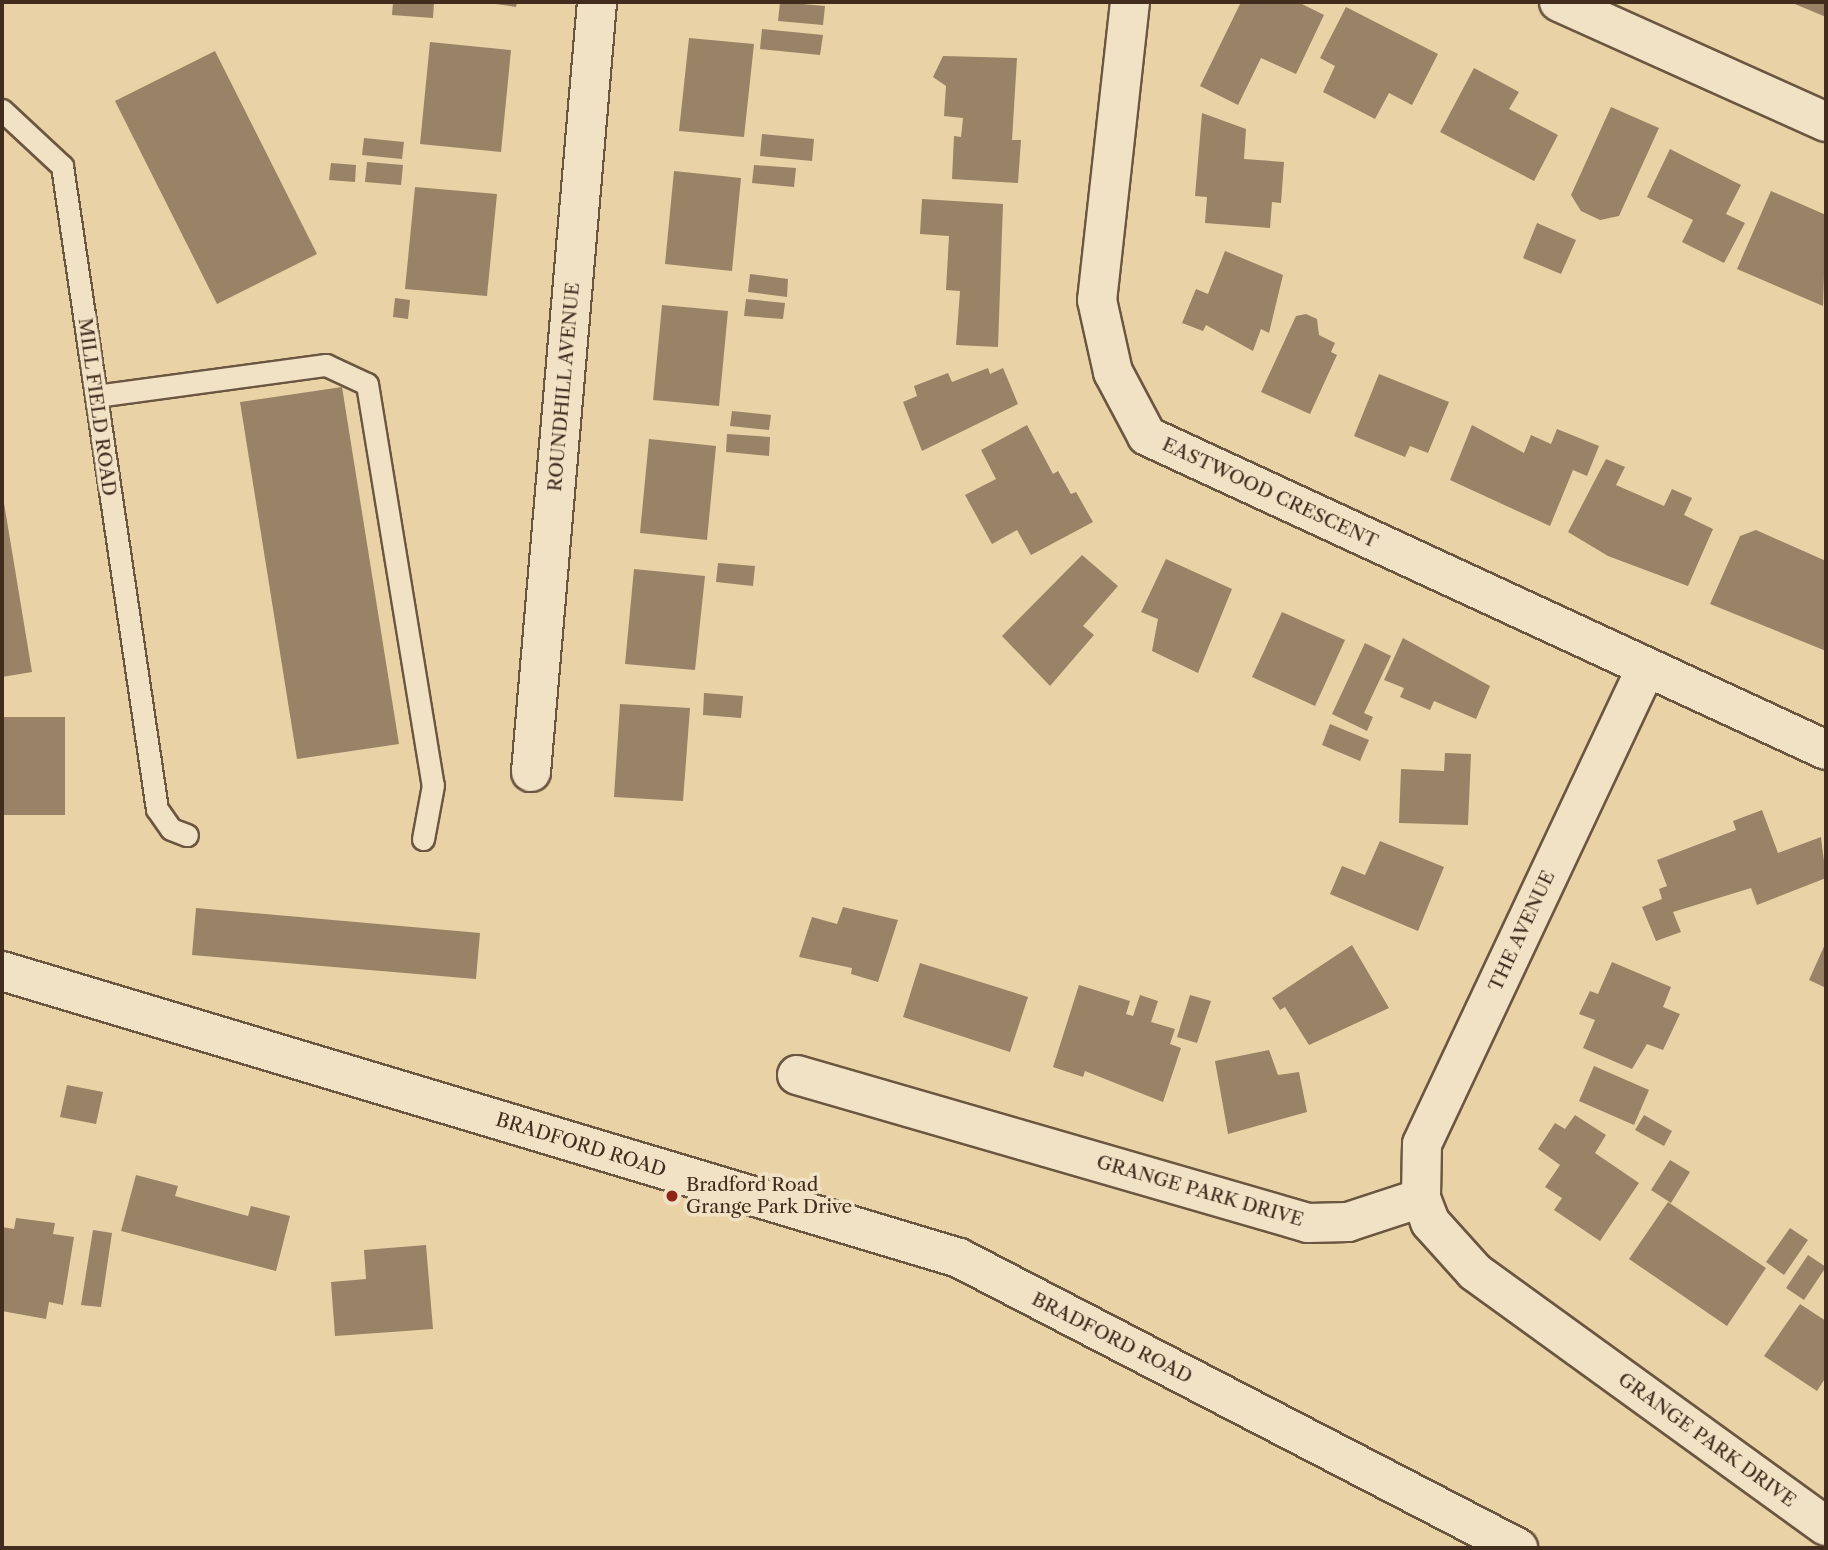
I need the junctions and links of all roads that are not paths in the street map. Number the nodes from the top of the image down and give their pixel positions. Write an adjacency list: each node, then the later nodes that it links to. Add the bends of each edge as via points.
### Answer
1 (597, 2): 9 (street, ROUNDHILL AVENUE)
2 (1130, 2): 7 (street, EASTWOOD CRESCENT, via 1097,300 1112,372 1147,436)
3 (1559, 2): 5 (street)
4 (2, 110): 6 (lane, MILL FIELD ROAD, via 62,166)
5 (1826, 122)
6 (96, 397): 10 (lane, MILL FIELD ROAD, via 157,809 171,828); 11 (lane, via 326,365 367,384 433,785)
7 (1646, 668): 8 (street, EASTWOOD CRESCENT); 14 (street, THE AVENUE, via 1422,1144)
8 (1826, 750)
9 (531, 772)
10 (187, 835)
11 (423, 839)
12 (2, 971): 16 (street, BRADFORD ROAD, via 959,1258)
13 (797, 1075): 14 (street, GRANGE PARK DRIVE, via 1308,1223 1348,1222)
14 (1421, 1199): 15 (street, GRANGE PARK DRIVE, via 1430,1222 1475,1272)
15 (1826, 1525)
16 (1518, 1548)

